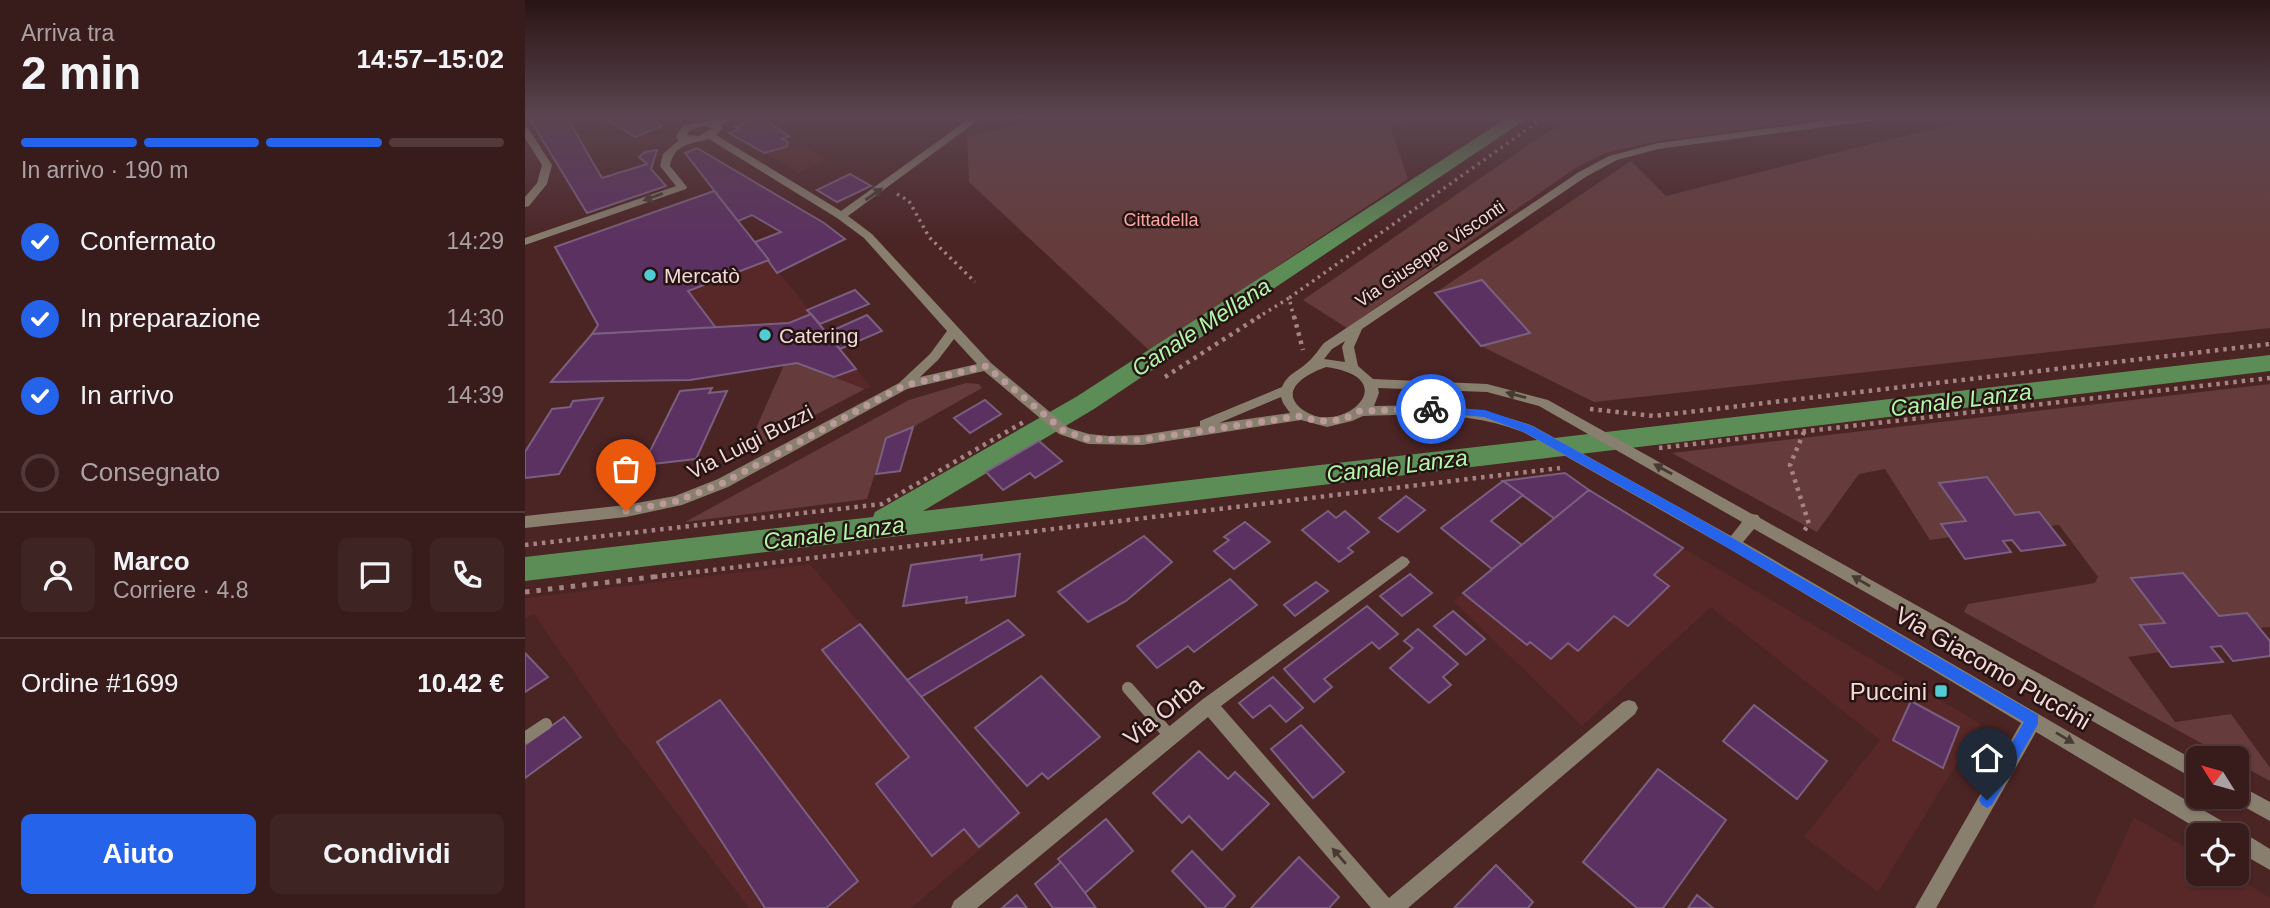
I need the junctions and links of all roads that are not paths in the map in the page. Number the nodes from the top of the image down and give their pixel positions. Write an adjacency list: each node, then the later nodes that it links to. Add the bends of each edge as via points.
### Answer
1 (543, 158): 6 (street, via 547,165 542,184)
2 (667, 158): 8 (street, one-way to 8, via 665,166 682,187)
3 (747, 158): 7 (street)
4 (923, 158): 7 (street, one-way to 4)
5 (1612, 158): 9 (street, Via Giuseppe Visconti)
6 (525, 204)
7 (841, 216): 10 (street, via 867,236)
8 (525, 242)
9 (1356, 328): 12 (street, Via Giuseppe Visconti, via 1328,346); 13 (street, Via Giuseppe Visconti, via 1348,346)
10 (954, 331): 11 (street); 15 (street, Via Luigi Buzzi)
11 (986, 366): 15 (street, Via Luigi Buzzi); 19 (street, via 1064,431 1109,441)
12 (1311, 366): 13 (street); 16 (street, via 1297,373)
13 (1352, 366): 14 (street)
14 (1370, 383): 17 (street, via 1372,393); 20 (street, Via Giacomo Puccini, one-way to 14, via 1543,403 1487,388)
15 (903, 386): 21 (street, Via Luigi Buzzi, via 723,483 677,501)
16 (1286, 390): 18 (street, via 1286,400); 19 (street)
17 (1360, 411): 18 (street, via 1350,418 1324,422); 22 (street, Via Giacomo Puccini, via 1457,410 1495,416 1588,461)
18 (1300, 416): 19 (street)
19 (1177, 434)
20 (1753, 520): 22 (street); 31 (street, Via Giacomo Puccini, one-way to 20)
21 (525, 522)
22 (1733, 544): 27 (street, Via Giacomo Puccini)
23 (1402, 562): 25 (street, Via Orba)
24 (1128, 688): 29 (lane)
25 (1209, 705): 29 (street, Via Orba); 38 (street, one-way to 25)
26 (1629, 708): 39 (street)
27 (2033, 720): 34 (street, Via Giacomo Puccini, one-way to 34); 40 (street)
28 (546, 724): 30 (lane)
29 (1170, 736): 37 (street, Via Orba)
30 (525, 738)
31 (2186, 765)
32 (2249, 800): 33 (street)
33 (2270, 812)
34 (2207, 823)
35 (2249, 847): 36 (street)
36 (2270, 860)
37 (961, 908)
38 (1384, 908)
39 (1393, 908)
40 (1925, 908)

